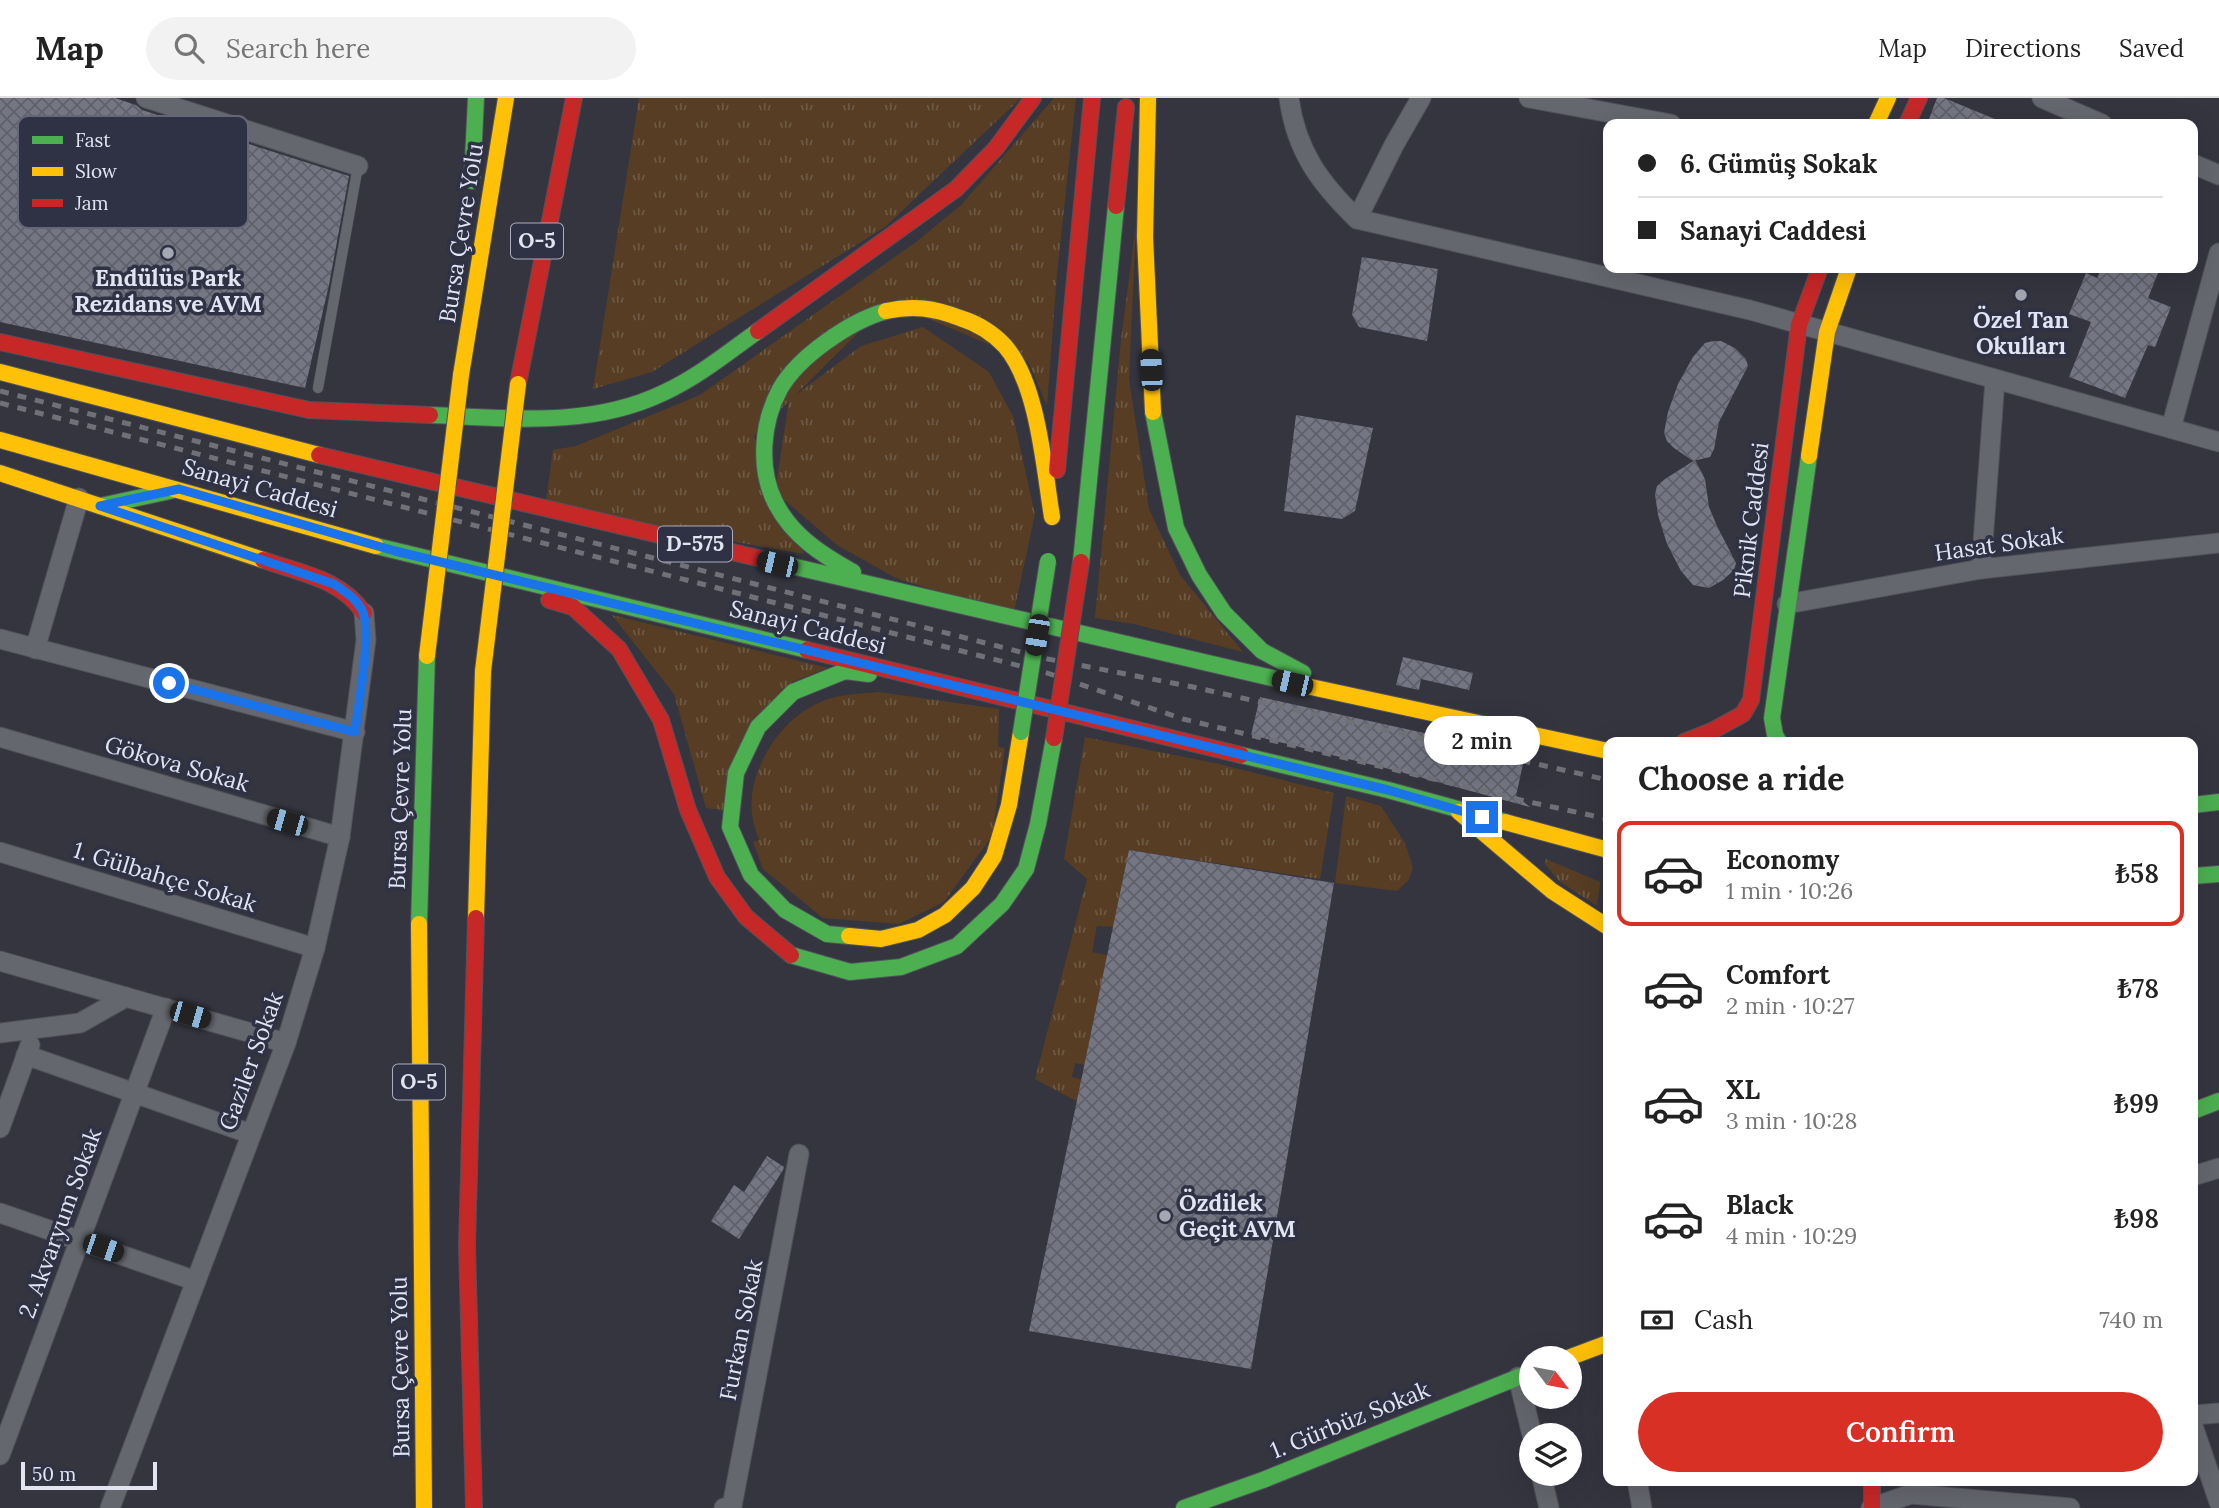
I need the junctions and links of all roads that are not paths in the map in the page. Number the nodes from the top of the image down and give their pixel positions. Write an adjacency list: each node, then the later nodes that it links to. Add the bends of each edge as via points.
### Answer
1 (146, 98): 15 (street)
2 (476, 98): 25 (main road)
3 (506, 98): 35 (main road, Bursa Çevre Yolu / O-5)
4 (574, 98): 37 (main road)
5 (1033, 98): 33 (main road, via 996,148 956,189 697,375 630,408 564,419 338,413 281,405)
6 (1092, 98): 50 (main road, via 1052,522 1032,404 1009,351 967,320 917,307 883,312 848,325 811,353 780,387 763,448 774,502 796,532 824,557)
7 (1127, 98): 47 (main road, bridge, via 1081,562 1038,824 1026,869 1002,904 957,946 901,967 850,972 788,954 746,917 717,877 688,810 660,720 619,649 573,607)
8 (1148, 98): 56 (main road, via 1145,236 1154,423 1176,528 1224,613 1262,651 1310,676)
9 (1289, 98): 26 (street, via 1307,157 1330,193)
10 (1421, 98): 26 (street)
11 (1529, 98): 16 (street)
12 (1888, 98): 17 (main road)
13 (1919, 98): 18 (main road)
14 (2042, 98): 19 (street)
15 (202, 116)
16 (1644, 119)
17 (1878, 119)
18 (1909, 119)
19 (2090, 119)
20 (552, 125): 37 (main road, O-5)
21 (248, 131): 22 (street)
22 (358, 166): 38 (lane)
23 (2198, 166): 24 (street)
24 (2219, 175)
25 (471, 195)
26 (1357, 219): 31 (street)
27 (469, 223): 35 (main road)
28 (2219, 253): 39 (street)
29 (1818, 273): 31 (main road, Piknik Caddesi)
30 (1847, 273): 32 (main road, Piknik Caddesi)
31 (1799, 325): 32 (street); 59 (main road, Piknik Caddesi, via 1751,700 1743,714)
32 (1827, 332): 36 (street); 51 (main road, Piknik Caddesi)
33 (0, 342)
34 (0, 372): 50 (main road, Sanayi Caddesi / D-575, via 344,462)
35 (461, 375): 103 (main road, Bursa Çevre Yolu / O-5, bridge, via 427,656 419,930)
36 (1995, 380): 39 (street); 49 (street)
37 (517, 384): 104 (main road, O-5, bridge, via 483,671 467,1245)
38 (318, 388)
39 (2171, 428): 41 (street)
40 (0, 440): 43 (main road, Sanayi Caddesi)
41 (2219, 442)
42 (0, 473): 44 (main road)
43 (179, 489): 45 (main road); 47 (main road, Sanayi Caddesi)
44 (79, 498): 45 (main road); 54 (street)
45 (100, 506): 52 (main road, via 334,584 354,598)
46 (2219, 543): 49 (street, Hasat Sokak)
47 (395, 551): 55 (main road, Sanayi Caddesi)
48 (1049, 556): 55 (main road, bridge, via 1009,805 994,856 974,888 945,915 918,930 881,939 827,934 785,910 751,875 730,827 736,773 758,727 793,692 845,671)
49 (1981, 569): 51 (street, Hasat Sokak)
50 (885, 589): 56 (main road, Sanayi Caddesi / D-575)
51 (1787, 604): 60 (main road, Piknik Caddesi, via 1772,718)
52 (364, 613): 57 (street, Gaziler Sokak, via 366,640)
53 (0, 639): 54 (street)
54 (36, 649): 57 (street)
55 (939, 681): 64 (main road, Sanayi Caddesi)
56 (1393, 706): 61 (main road, Sanayi Caddesi / D-575)
57 (355, 732): 65 (street, Gaziler Sokak)
58 (0, 737): 65 (street, Gökova Sokak)
59 (1697, 737)
60 (1776, 737)
61 (1603, 750)
62 (2219, 802): 63 (main road)
63 (2198, 804)
64 (1457, 810): 66 (main road, Sanayi Caddesi); 70 (main road, via 1552,891)
65 (340, 837): 71 (street, Gaziler Sokak)
66 (1603, 849)
67 (0, 852): 71 (street, 1. Gülbahçe Sokak)
68 (2219, 874): 69 (main road)
69 (2198, 876)
70 (1603, 923)
71 (315, 948): 77 (street, Gaziler Sokak)
72 (0, 961): 73 (street)
73 (127, 997): 74 (street); 75 (street, via 80,1023)
74 (166, 1008): 77 (street); 79 (street, 2. Akvaryum Sokak)
75 (35, 1031): 76 (street); 78 (street)
76 (0, 1034)
77 (286, 1043): 83 (street, Gaziler Sokak)
78 (26, 1055): 79 (street); 82 (street)
79 (135, 1093): 83 (street); 88 (street, 2. Akvaryum Sokak)
80 (2219, 1101): 81 (main road)
81 (2198, 1109)
82 (0, 1128)
83 (251, 1134): 89 (street, Gaziler Sokak)
84 (799, 1154): 105 (street, Furkan Sokak, via 732,1506)
85 (2219, 1168): 86 (street)
86 (2198, 1174)
87 (0, 1213): 88 (street)
88 (80, 1240): 89 (street); 96 (street, 2. Akvaryum Sokak)
89 (196, 1281): 102 (street, Gaziler Sokak)
90 (1603, 1346): 91 (main road)
91 (1582, 1353)
92 (1519, 1377): 100 (main road, 1. Gürbüz Sokak)
93 (2219, 1413): 94 (street)
94 (2198, 1415)
95 (2198, 1441): 101 (street)
96 (1, 1450)
97 (1544, 1486): 107 (street)
98 (1638, 1486): 108 (street)
99 (1872, 1486): 109 (main road)
100 (1242, 1498): 106 (main road, 1. Gürbüz Sokak)
101 (2219, 1502)
102 (110, 1508)
103 (424, 1508)
104 (474, 1508)
105 (724, 1508)
106 (1184, 1508)
107 (1549, 1508)
108 (1642, 1508)
109 (1872, 1508): 110 (street, via 1911,1494)
110 (2070, 1508)

